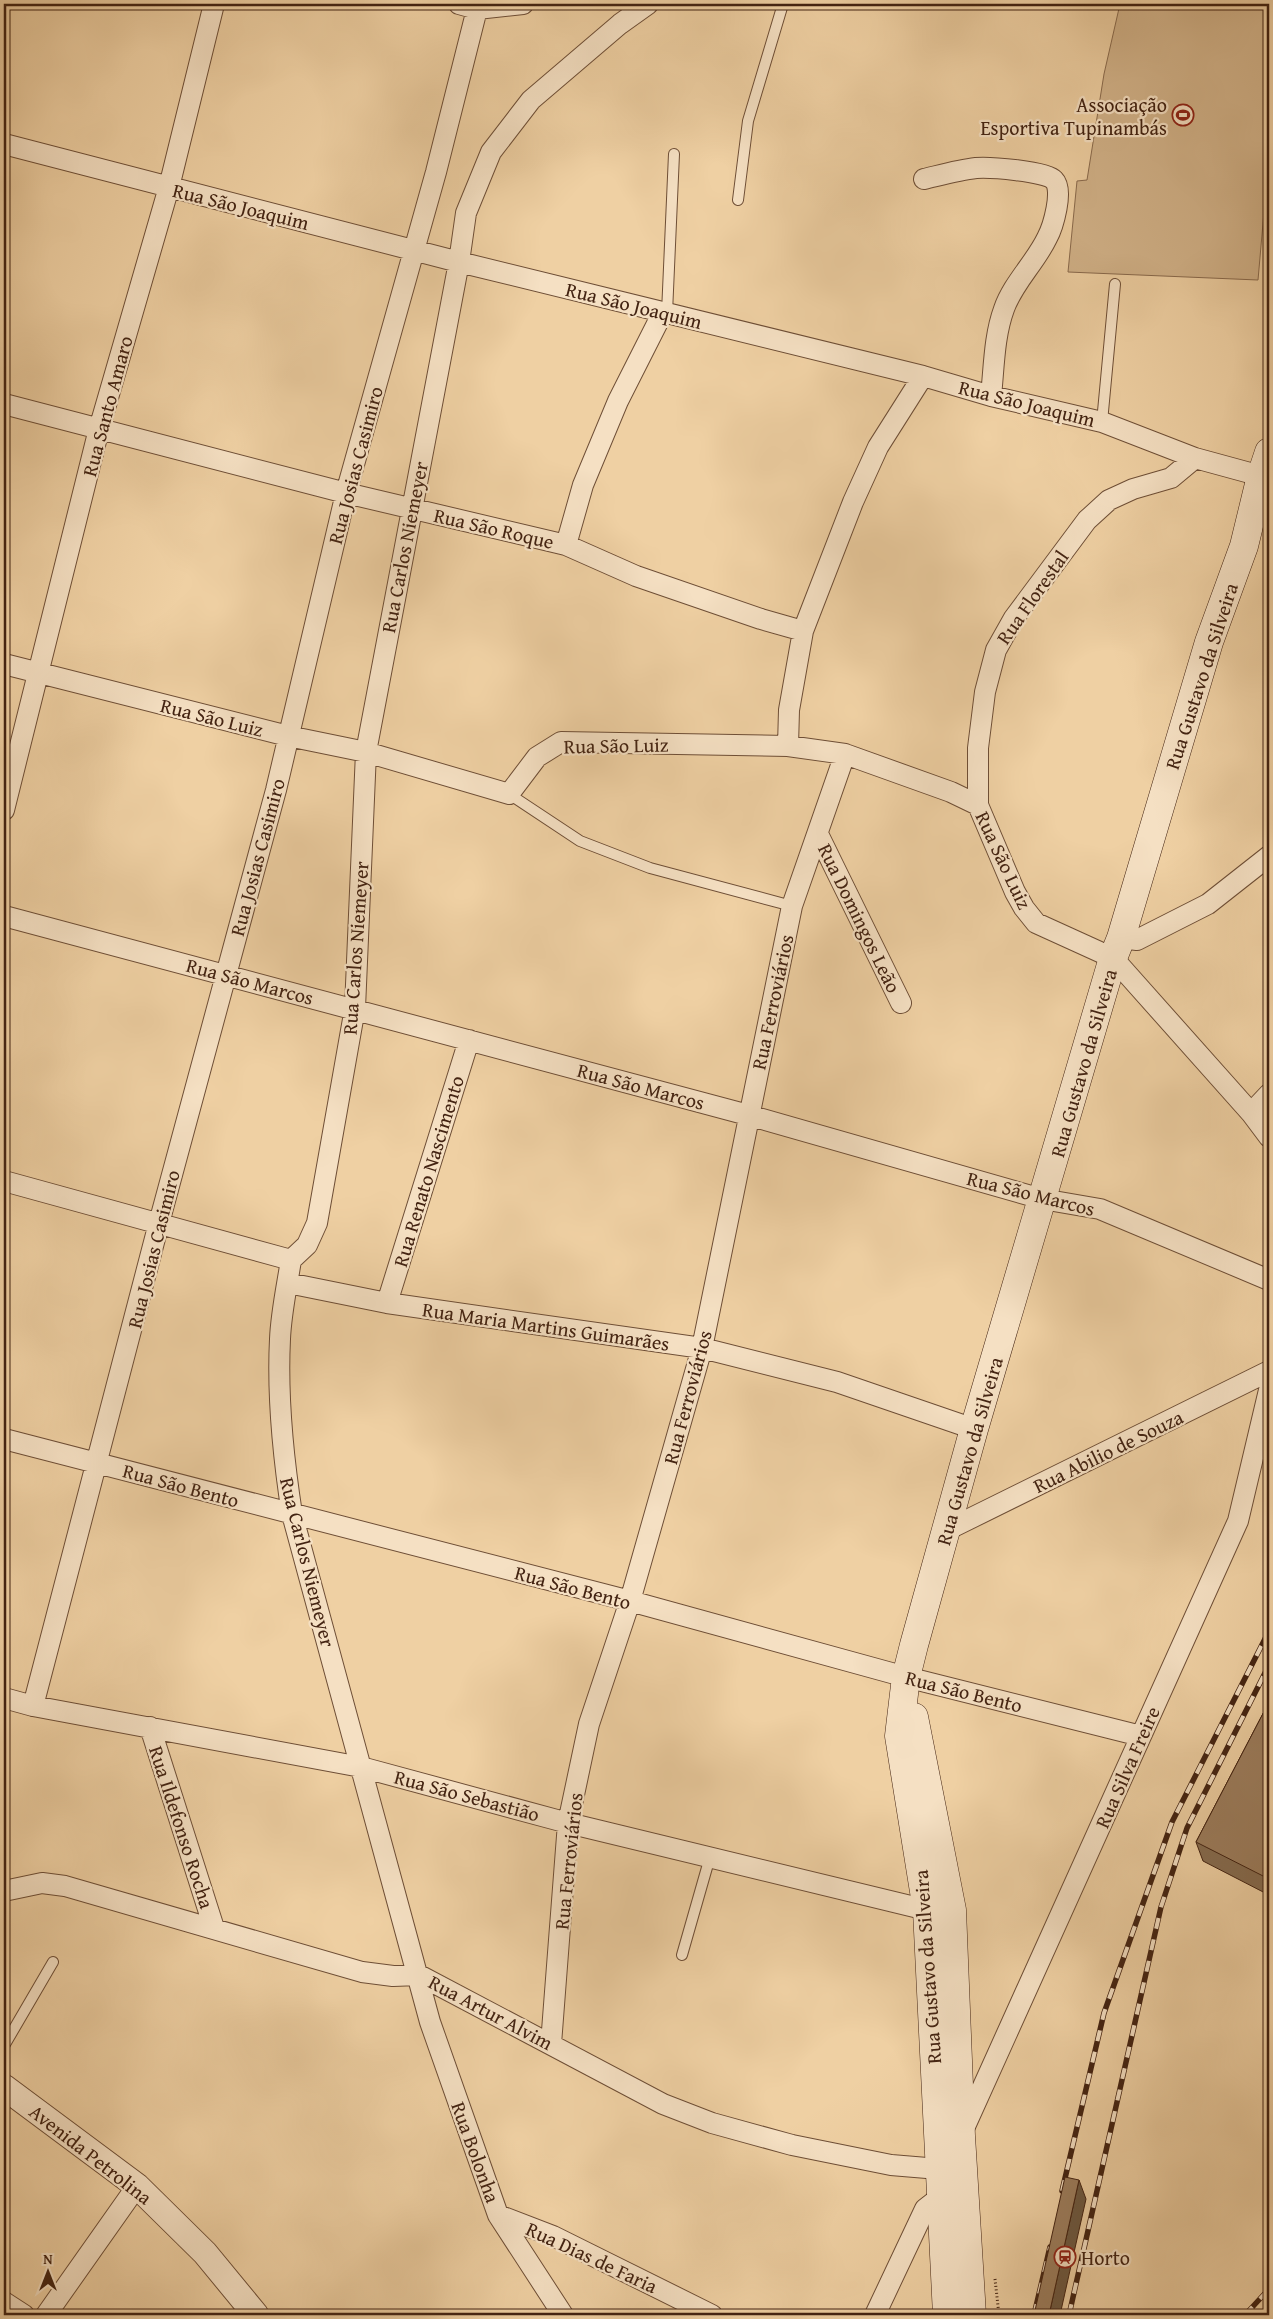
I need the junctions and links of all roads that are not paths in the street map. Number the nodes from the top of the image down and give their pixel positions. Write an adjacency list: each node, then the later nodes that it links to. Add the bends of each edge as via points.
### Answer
1 (214, 4): 9 (street, Rua Santo Amaro)
2 (524, 4): 5 (street)
3 (648, 4): 12 (street, Rua Carlos Niemeyer, via 531,100 491,152 466,213)
4 (783, 4): 10 (lane, via 748,121)
5 (471, 5): 11 (street, Rua Josias Casimiro)
6 (4, 144): 9 (street, Rua São Joaquim)
7 (674, 154): 14 (lane)
8 (924, 179): 16 (street, via 977,168 1042,174 1057,183 1056,213 1048,237 1012,293 999,324)
9 (169, 187): 11 (street, Rua São Joaquim); 19 (street, Rua Santo Amaro)
10 (738, 200)
11 (414, 250): 12 (street, Rua São Joaquim); 22 (street, Rua Josias Casimiro)
12 (459, 262): 14 (street, Rua São Joaquim); 23 (street, Rua Carlos Niemeyer)
13 (1115, 284): 18 (lane)
14 (665, 313): 15 (street, Rua São Joaquim); 24 (street, via 618,401 583,485)
15 (923, 376): 16 (street, Rua São Joaquim); 25 (street, via 878,447)
16 (991, 396): 18 (street, Rua São Joaquim)
17 (4, 404): 19 (street, Rua São Roque)
18 (1102, 422): 20 (street, Rua São Joaquim)
19 (99, 429): 22 (street, Rua São Roque); 27 (street, Rua Santo Amaro)
20 (1194, 458): 21 (street, Rua São Joaquim); 33 (street, Rua Florestal, via 1170,478 1110,500 1087,520 1014,618 996,650 985,692 978,748)
21 (1266, 471): 39 (main road, Rua Gustavo da Silveira, via 1244,546 1209,642)
22 (346, 493): 23 (street, Rua São Roque); 28 (street, Rua Josias Casimiro)
23 (412, 508): 24 (street, Rua São Roque); 30 (street, Rua Carlos Niemeyer)
24 (566, 545): 25 (street, Rua São Roque, via 636,576)
25 (803, 631): 29 (street, via 789,710)
26 (4, 664): 27 (street, Rua São Luiz)
27 (38, 672): 28 (street, Rua São Luiz); 34 (street, Rua Santo Amaro)
28 (288, 736): 30 (street, Rua São Luiz); 40 (street, Rua Josias Casimiro)
29 (788, 746): 31 (street, Rua São Luiz); 32 (street, Rua São Luiz, via 560,742 537,757)
30 (366, 752): 32 (street, Rua São Luiz); 42 (street, Rua Carlos Niemeyer)
31 (845, 754): 33 (street, Rua São Luiz); 35 (street, Rua Ferroviários)
32 (509, 794): 37 (lane, via 580,841 650,868)
33 (978, 804): 39 (street, Rua São Luiz, via 1015,892 1036,922 1055,932)
34 (4, 810)
35 (818, 834): 37 (street, Rua Ferroviários); 41 (street, Rua Domingos Leão)
36 (1269, 856): 39 (street, via 1208,904)
37 (792, 906): 46 (street, Rua Ferroviários)
38 (4, 916): 40 (street, Rua São Marcos)
39 (1117, 948): 45 (street); 49 (main road, Rua Gustavo da Silveira)
40 (224, 975): 42 (street, Rua São Marcos); 50 (street, Rua Josias Casimiro)
41 (902, 1002)
42 (355, 1008): 43 (street, Rua São Marcos); 51 (street, Rua Carlos Niemeyer, via 317,1223 308,1245)
43 (469, 1040): 46 (street, Rua São Marcos); 54 (street, Rua Renato Nascimento)
44 (1269, 1094): 45 (street)
45 (1251, 1113): 47 (street)
46 (748, 1115): 49 (street, Rua São Marcos); 55 (street, Rua Ferroviários)
47 (1269, 1137)
48 (4, 1181): 50 (street)
49 (1042, 1199): 52 (street, Rua São Marcos, via 1100,1209); 58 (main road, Rua Gustavo da Silveira)
50 (159, 1223): 51 (street); 60 (street, Rua Josias Casimiro)
51 (291, 1260): 53 (street, Rua Carlos Niemeyer)
52 (1269, 1280)
53 (288, 1283): 54 (street, Rua Maria Martins Guimarães); 61 (street, Rua Carlos Niemeyer, via 280,1338 279,1395 282,1454)
54 (387, 1303): 55 (street, Rua Maria Martins Guimarães)
55 (702, 1348): 58 (street, Rua Maria Martins Guimarães, via 838,1382); 63 (street, Rua Ferroviários)
56 (1269, 1371): 62 (street, Rua Abilio de Souza)
57 (1269, 1390): 68 (street, Rua Silva Freire, via 1238,1520)
58 (974, 1429): 62 (main road, Rua Gustavo da Silveira)
59 (4, 1439): 60 (street, Rua São Bento)
60 (98, 1464): 61 (street, Rua São Bento); 66 (street, Rua Josias Casimiro)
61 (292, 1514): 63 (street, Rua São Bento); 69 (street, Rua Carlos Niemeyer)
62 (947, 1530): 64 (main road, Rua Gustavo da Silveira)
63 (630, 1602): 64 (street, Rua São Bento); 70 (street, Rua Ferroviários, via 588,1724)
64 (906, 1676): 68 (street, Rua São Bento); 73 (main road, Rua Gustavo da Silveira, via 899,1736); 81 (main road, Rua Gustavo da Silveira, via 952,1910)
65 (4, 1698): 66 (street, Rua São Sebastião)
66 (33, 1706): 67 (street, Rua São Sebastião)
67 (150, 1727): 69 (street, Rua São Sebastião); 74 (street, Rua Ildefonso Rocha)
68 (1141, 1736): 81 (street, Rua Silva Freire)
69 (361, 1767): 70 (street, Rua São Sebastião); 77 (street, Rua Carlos Niemeyer)
70 (568, 1823): 71 (street, Rua São Sebastião); 78 (street, Rua Ferroviários)
71 (710, 1857): 73 (street, Rua São Sebastião); 75 (lane)
72 (4, 1891): 74 (street, Rua Artur Alvim, via 42,1883 65,1886)
73 (927, 1910): 82 (main road, Rua Gustavo da Silveira)
74 (214, 1928): 77 (street, Rua Artur Alvim, via 362,1972)
75 (682, 1956)
76 (53, 1962): 79 (lane)
77 (419, 1975): 78 (street, Rua Artur Alvim); 85 (street, Rua Bolonha, via 430,2022)
78 (551, 2044): 82 (street, Rua Artur Alvim, via 663,2104 712,2123 792,2145 891,2165)
79 (4, 2046)
80 (4, 2087): 83 (street, Avenida Petrolina)
81 (961, 2136): 94 (main road, Rua Gustavo da Silveira)
82 (939, 2169): 84 (main road, Rua Gustavo da Silveira)
83 (137, 2186): 88 (street); 89 (street, Avenida Petrolina, via 205,2253)
84 (942, 2200): 92 (street, via 924,2209); 93 (main road, Rua Gustavo da Silveira)
85 (498, 2215): 90 (street, Rua Bolonha); 91 (street, Rua Dias de Faria, via 553,2236)
86 (4, 2302): 87 (street)
87 (24, 2315)
88 (46, 2315)
89 (256, 2315)
90 (564, 2315)
91 (712, 2315)
92 (875, 2315)
93 (947, 2315)
94 (972, 2315)

